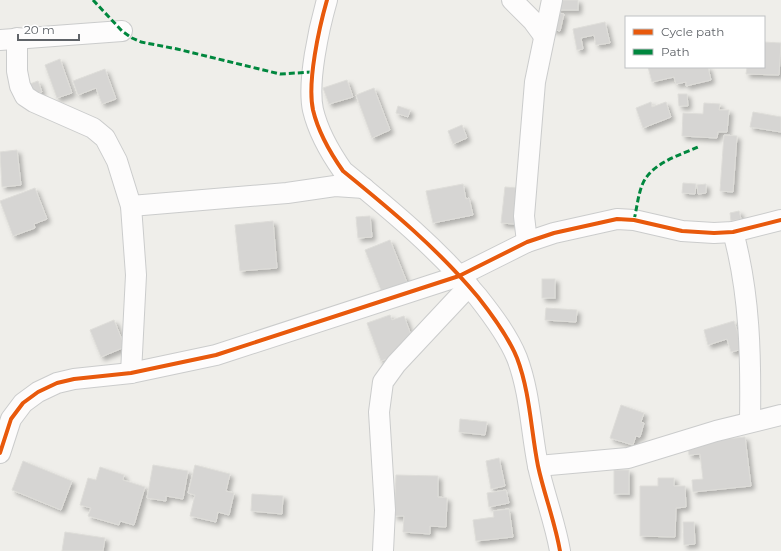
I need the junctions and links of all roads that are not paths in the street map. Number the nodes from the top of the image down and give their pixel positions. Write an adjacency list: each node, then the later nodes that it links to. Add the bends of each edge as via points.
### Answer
1 (327, 0): 7 (street, via 312,72 313,110 333,157 343,171)
2 (512, 0): 5 (street)
3 (552, 0): 5 (street)
4 (122, 30): 6 (street)
5 (544, 36): 11 (street, via 535,82 525,200)
6 (8, 39): 8 (street, via 25,96 93,128 105,138 117,161)
7 (364, 188): 8 (street, via 335,186 287,193); 12 (street, via 421,236)
8 (131, 206): 13 (street, via 136,274)
9 (781, 220): 10 (street)
10 (733, 232): 11 (street, via 682,231 634,220 617,219); 15 (street, via 748,314)
11 (527, 242): 12 (street)
12 (464, 281): 13 (street, via 216,355); 17 (street, via 490,312 510,342 518,360); 18 (street, via 383,382 379,412 385,510)
13 (131, 373): 16 (street, via 74,379 57,383 38,392 23,403 11,419)
14 (781, 415): 15 (street)
15 (750, 421): 17 (street, via 628,458)
16 (0, 453)
17 (538, 466): 19 (street)
18 (383, 551)
19 (560, 551)

